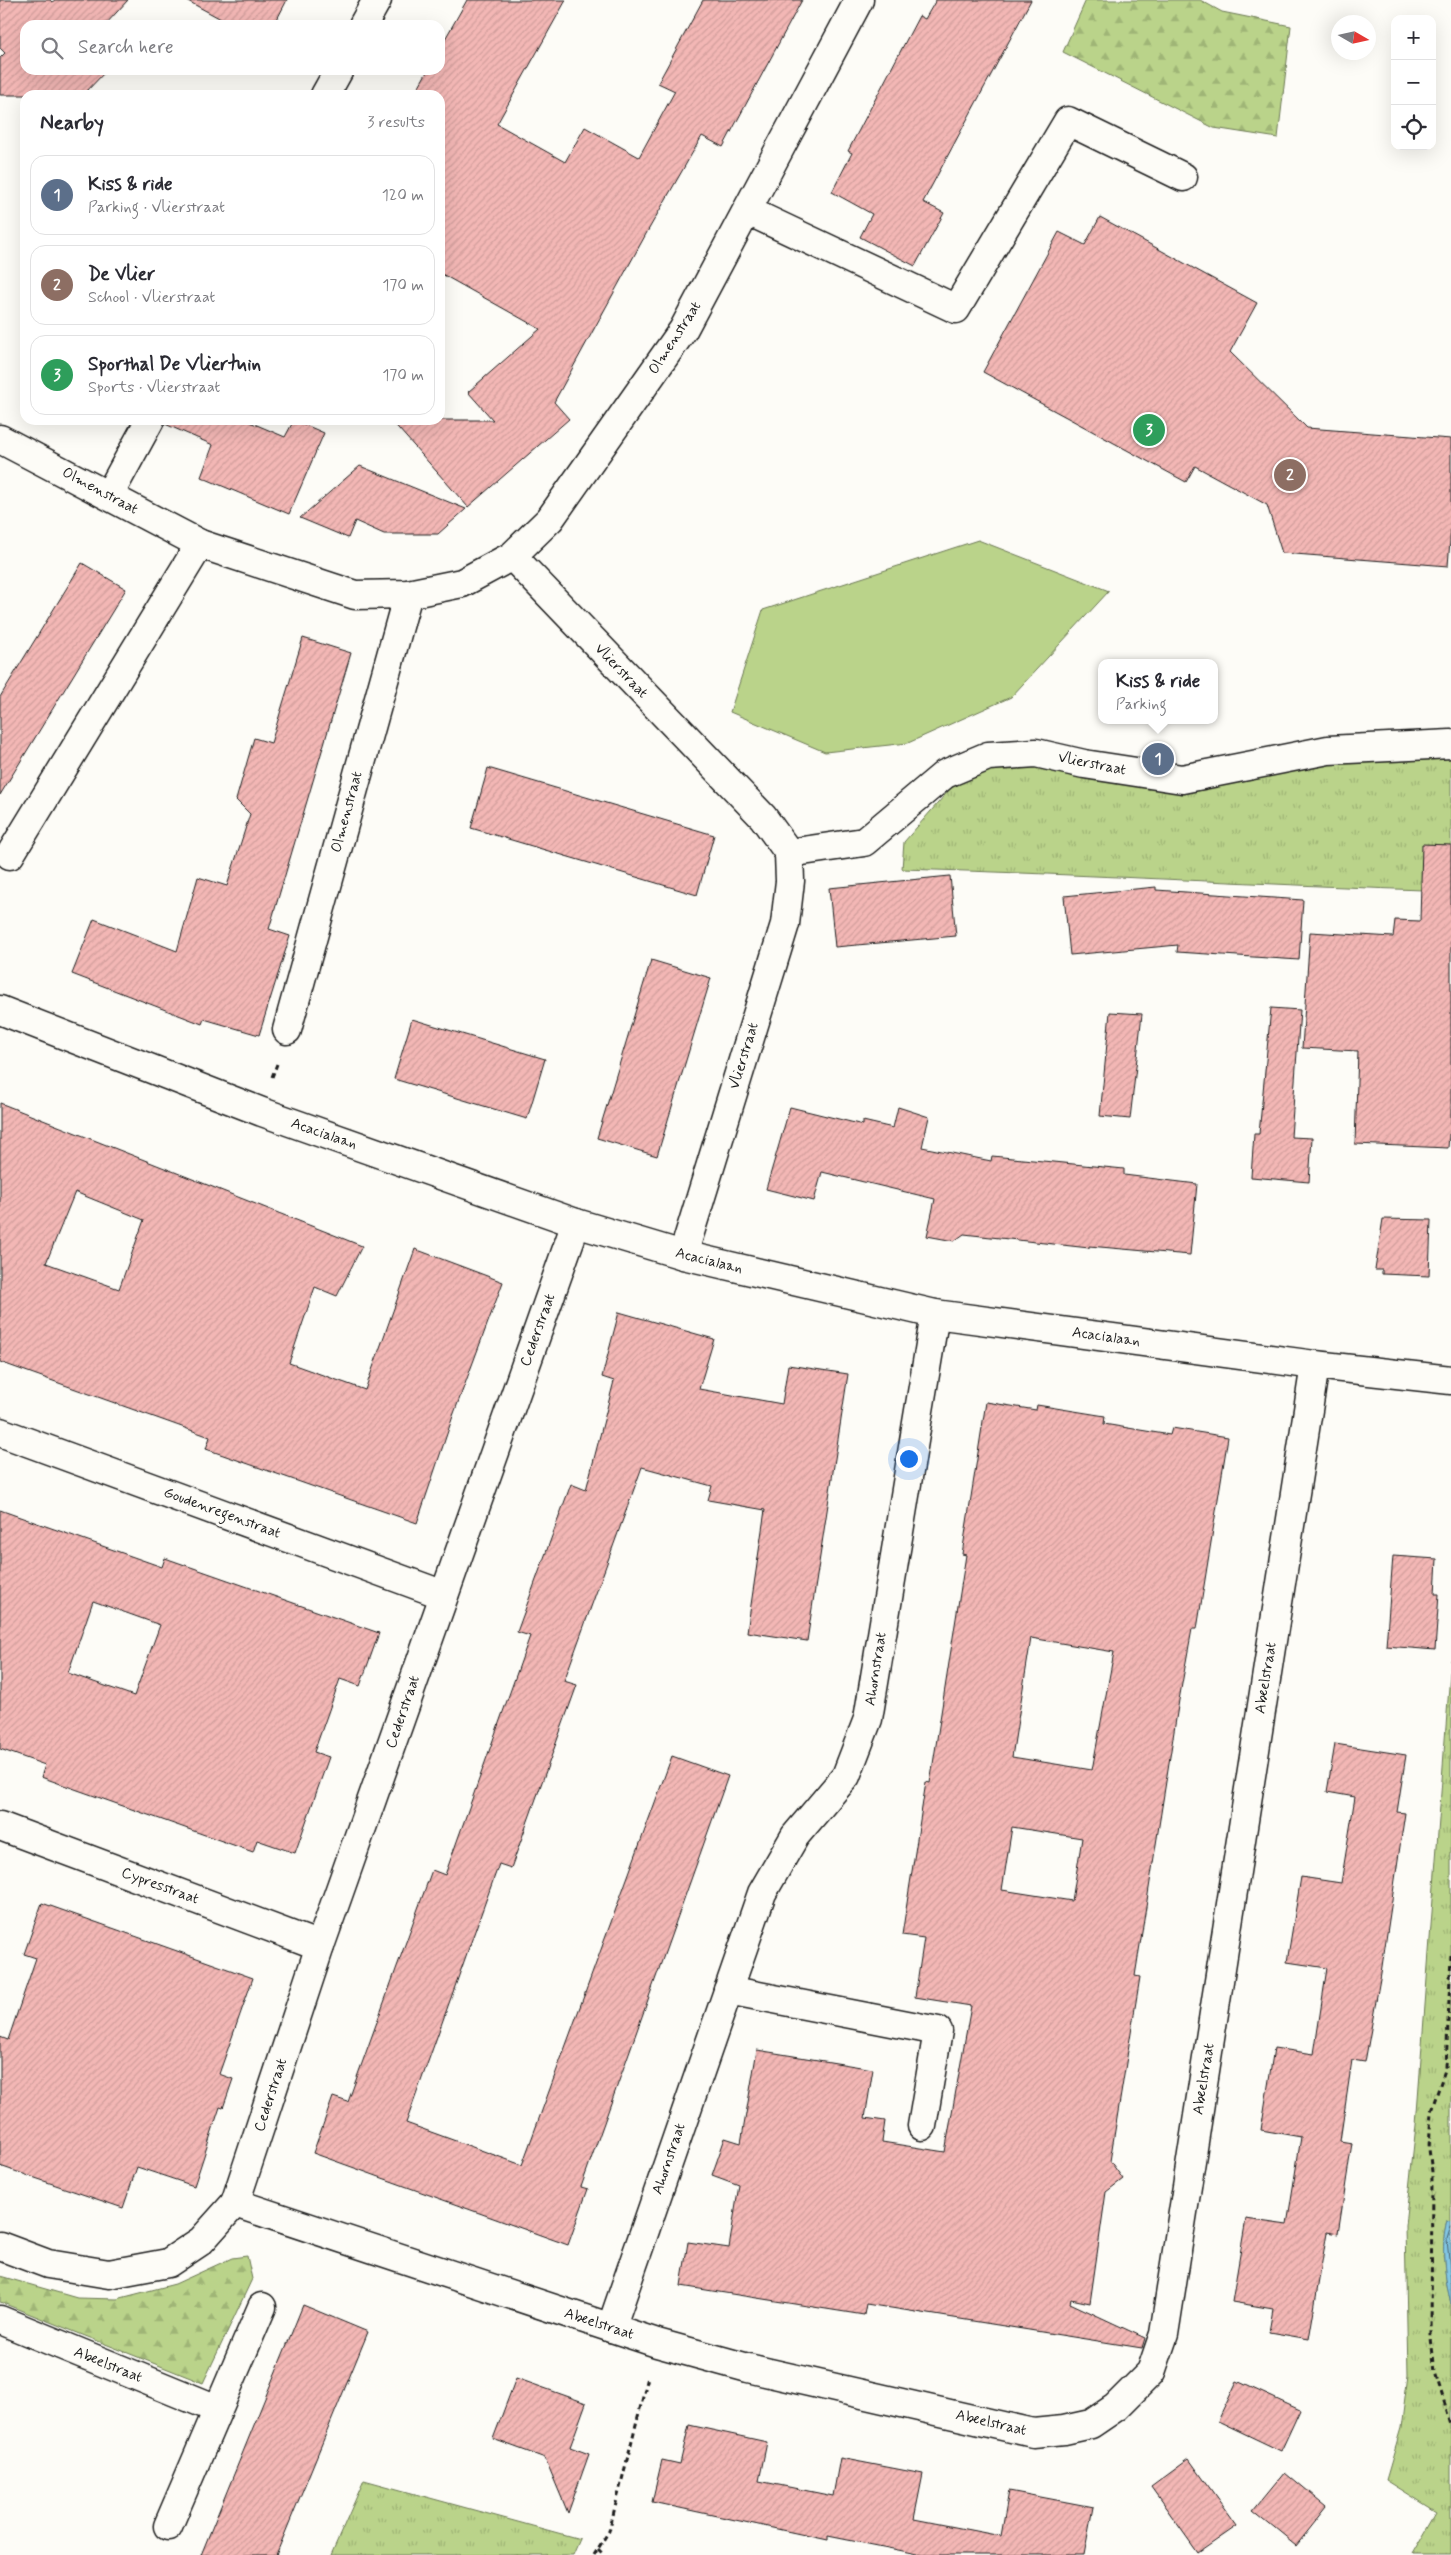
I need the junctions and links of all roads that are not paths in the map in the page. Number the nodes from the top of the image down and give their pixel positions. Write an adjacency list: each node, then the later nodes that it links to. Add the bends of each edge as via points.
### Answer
1 (377, 0): 3 (street)
2 (859, 0): 7 (street, Olmenstraat)
3 (366, 20)
4 (336, 75): 5 (street)
5 (328, 90)
6 (1183, 177): 7 (street, via 1068,121 956,309)
7 (748, 211): 12 (street, Olmenstraat, via 683,330 550,519)
8 (147, 425): 10 (street)
9 (0, 439): 10 (street, Olmenstraat)
10 (109, 495): 11 (street, Olmenstraat)
11 (200, 544): 13 (street, Olmenstraat, via 355,595); 16 (street)
12 (512, 556): 13 (street, Olmenstraat, via 462,583); 15 (street, Vlierstraat, via 762,817)
13 (408, 594): 18 (street, Olmenstraat)
14 (1451, 744): 15 (street, Vlierstraat, via 1328,750 1182,779 1036,753 988,756 945,774 864,842)
15 (789, 853): 20 (street, Vlierstraat, via 790,881 785,924)
16 (10, 855)
17 (0, 1010): 19 (street, Acacialaan, via 262,1112)
18 (287, 1030)
19 (576, 1223): 20 (street, Acacialaan); 25 (street, Cederstraat)
20 (683, 1255): 21 (street, Acacialaan)
21 (935, 1314): 22 (street, Acacialaan); 28 (street, Ahornstraat, via 868,1720 846,1776 794,1836 762,1893)
22 (1315, 1365): 23 (street, Acacialaan); 34 (street, Abeelstraat, via 1164,2334 1151,2372 1116,2407 1091,2424 1033,2433 748,2368)
23 (1451, 1380)
24 (0, 1432): 25 (street, Goudenregenstraat)
25 (444, 1595): 27 (street, Cederstraat)
26 (0, 1826): 27 (street, Cypresstraat)
27 (320, 1946): 30 (street, Cederstraat)
28 (728, 1990): 29 (street, via 938,2031); 34 (street, Ahornstraat)
29 (922, 2126)
30 (235, 2203): 31 (street, via 201,2242 168,2263 109,2274 48,2264); 34 (street, Abeelstraat)
31 (0, 2246)
32 (262, 2306): 35 (street)
33 (0, 2320): 35 (street, Abeelstraat)
34 (611, 2328)
35 (217, 2409): 36 (street)
36 (168, 2526)

